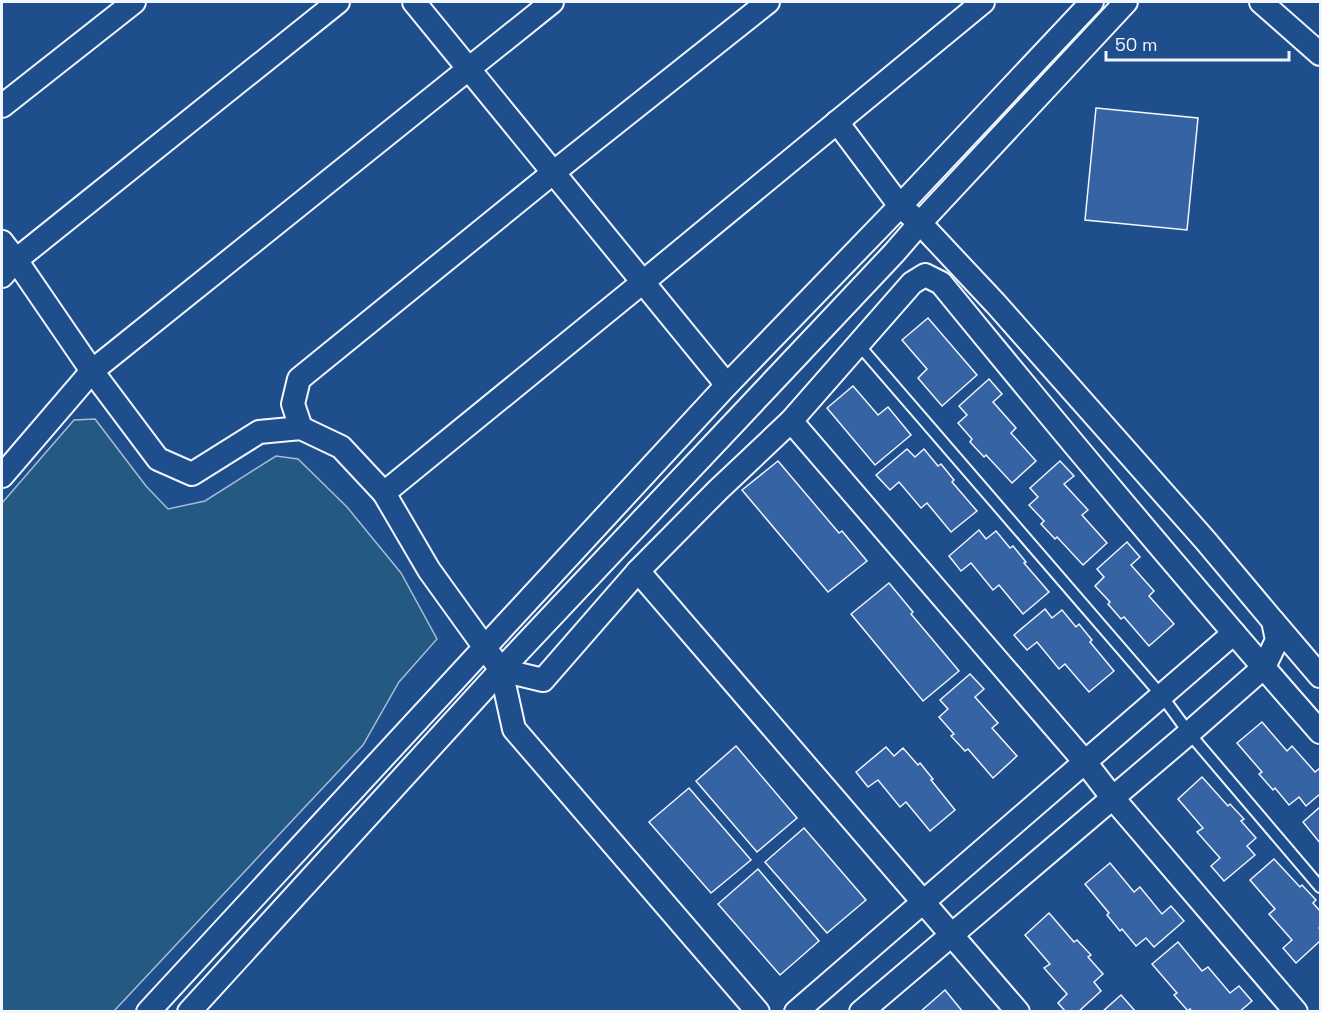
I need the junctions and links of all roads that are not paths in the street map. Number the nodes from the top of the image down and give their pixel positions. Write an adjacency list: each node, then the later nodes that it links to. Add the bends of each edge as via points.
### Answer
1 (134, 2): 12 (street)
2 (338, 2): 17 (street)
3 (414, 2): 11 (street)
4 (552, 2): 11 (street)
5 (768, 2): 14 (street)
6 (983, 2): 13 (street)
7 (1092, 2): 15 (street)
8 (1126, 2): 16 (street)
9 (1261, 2): 10 (street)
10 (1320, 54)
11 (469, 68): 14 (street); 20 (street)
12 (2, 106)
13 (837, 122): 15 (street); 18 (street)
14 (554, 172): 18 (street); 23 (street, via 299,379 293,404)
15 (900, 206): 16 (street); 21 (street)
16 (920, 223): 27 (street, via 996,304); 31 (street)
17 (6, 260): 20 (street)
18 (643, 282): 21 (street); 25 (street)
19 (858, 343): 22 (street); 28 (street, via 912,283 925,275 941,283); 33 (lane)
20 (92, 372): 23 (street, via 158,459 192,474 259,432); 24 (street)
21 (727, 385): 29 (street)
22 (790, 421): 26 (street); 36 (street)
23 (301, 428): 25 (street, via 341,447)
24 (2, 476)
25 (384, 493): 29 (street, via 429,570)
26 (638, 571): 31 (street, via 543,680); 39 (street)
27 (1273, 621): 30 (street, via 1277,640); 32 (street)
28 (1234, 633): 30 (street); 33 (street)
29 (484, 647): 31 (street); 41 (street)
30 (1264, 667): 34 (street); 35 (street)
31 (501, 670): 42 (street); 43 (street, via 514,729)
32 (1320, 676)
33 (1162, 696): 35 (lane); 36 (street)
34 (1320, 732)
35 (1190, 733): 37 (street); 38 (lane)
36 (1085, 762): 37 (street); 39 (street)
37 (1112, 797): 40 (street); 47 (street)
38 (1320, 887)
39 (924, 902): 40 (street); 44 (street)
40 (951, 933): 45 (street); 46 (street)
41 (148, 1011)
42 (189, 1011)
43 (758, 1011)
44 (796, 1011)
45 (861, 1011)
46 (1018, 1011)
47 (1296, 1011)

